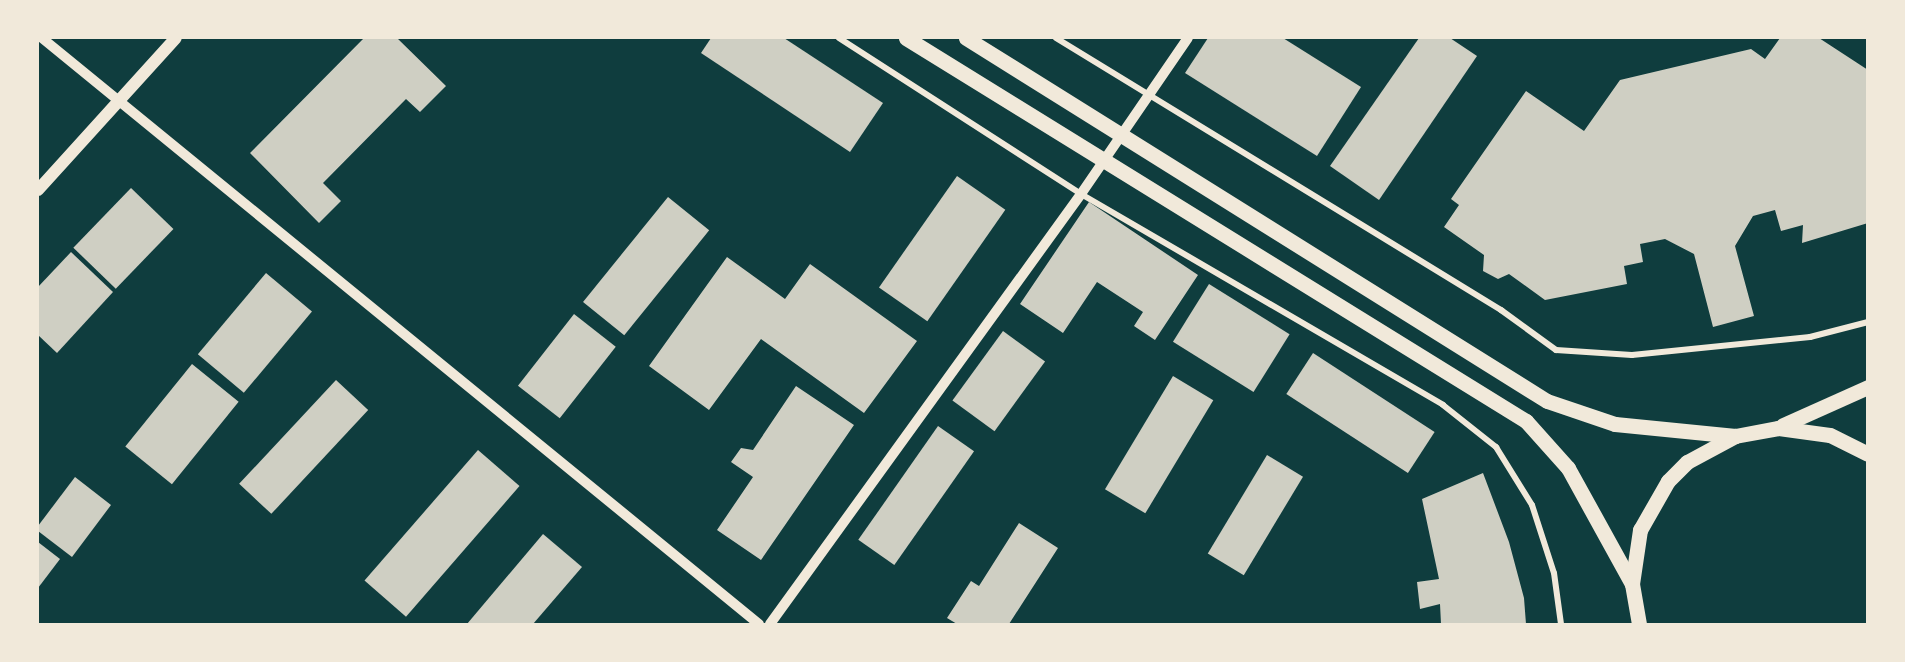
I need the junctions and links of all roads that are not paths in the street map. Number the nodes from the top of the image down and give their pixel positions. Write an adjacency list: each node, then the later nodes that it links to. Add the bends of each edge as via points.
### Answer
1 (42, 38): 9 (street)
2 (176, 38): 9 (main road)
3 (839, 38): 13 (street)
4 (906, 38): 11 (main road)
5 (966, 38): 10 (main road)
6 (1056, 38): 8 (street)
7 (1188, 38): 8 (street)
8 (1149, 95): 10 (street); 14 (street, via 1501,310 1556,350 1632,355 1810,337)
9 (120, 100): 12 (main road); 21 (street)
10 (1122, 135): 11 (street); 17 (main road, via 1547,401 1616,424)
11 (1104, 160): 13 (street); 19 (main road, via 1526,421 1568,468)
12 (38, 190)
13 (1081, 194): 22 (street); 23 (street, via 1443,405 1496,447 1532,505 1554,573)
14 (1868, 322)
15 (1868, 387): 16 (main road)
16 (1778, 428): 17 (main road); 18 (main road, via 1830,435)
17 (1735, 435): 19 (main road, via 1687,462 1662,489 1640,530)
18 (1868, 454)
19 (1632, 584): 20 (main road)
20 (1635, 620)
21 (759, 624)
22 (770, 624)
23 (1561, 624)

